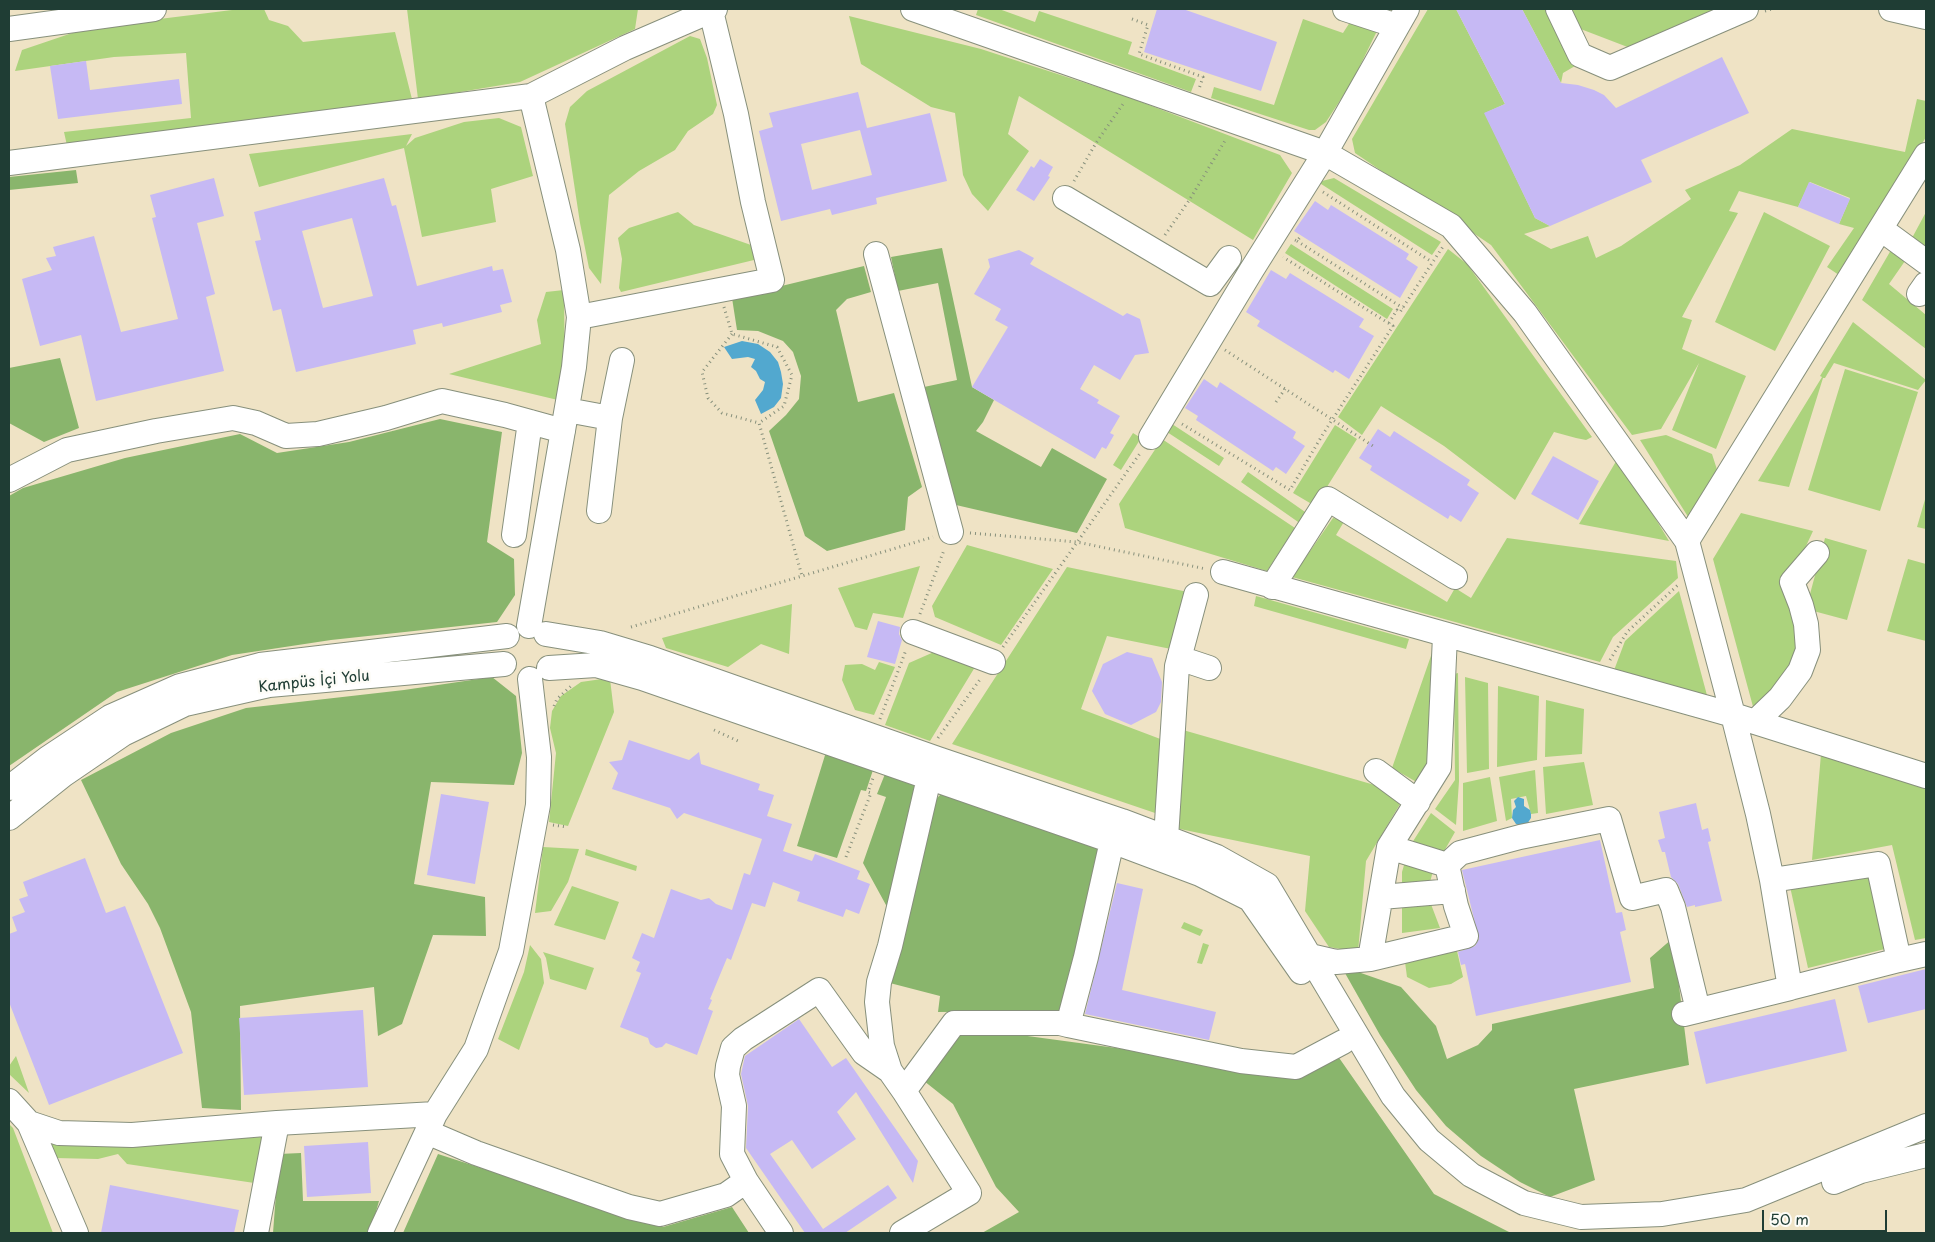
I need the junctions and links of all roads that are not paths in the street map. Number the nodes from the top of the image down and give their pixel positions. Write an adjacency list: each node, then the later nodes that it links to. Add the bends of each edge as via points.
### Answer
1 (154, 9): 10 (street)
2 (913, 9): 12 (street)
3 (1345, 9): 8 (street)
4 (1558, 9): 5 (street, via 1580,55 1610,68)
5 (1746, 9)
6 (1891, 9): 9 (street)
7 (713, 10): 11 (street, via 625,48); 20 (street, via 772,280)
8 (1402, 17): 12 (street)
9 (1926, 17)
10 (9, 29)
11 (531, 96): 14 (street); 20 (street, via 568,250)
12 (1325, 153): 25 (street, via 1218,334); 30 (street, via 1451,226 1525,313)
13 (1926, 155): 16 (street)
14 (9, 163)
15 (1065, 198): 18 (street, via 1210,284)
16 (1881, 229): 19 (street); 30 (street)
17 (876, 254): 28 (street)
18 (1229, 258)
19 (1926, 262)
20 (579, 317): 23 (street)
21 (622, 360): 22 (street)
22 (610, 418): 23 (street); 27 (street)
23 (565, 421): 24 (street); 36 (street)
24 (530, 422): 26 (street, via 442,402 318,434 286,436 234,418 67,450); 29 (street)
25 (1151, 437)
26 (9, 480)
27 (599, 511)
28 (950, 532)
29 (514, 535)
30 (1687, 541): 45 (street)
31 (1817, 553): 45 (street, via 1792,582 1806,624 1808,650 1800,671 1780,698)
32 (1223, 572): 34 (street)
33 (1455, 577): 34 (street, via 1328,499)
34 (1272, 587): 39 (street)
35 (1196, 595): 40 (street)
36 (538, 630): 38 (street, via 520,627); 44 (street, via 551,639 554,654); 52 (street, via 650,658)
37 (913, 632): 41 (street)
38 (507, 636): 42 (street, via 501,650); 49 (street, Kampüs İçi Yolu, via 260,664 180,686 110,717)
39 (1444, 636): 45 (street); 50 (street, via 1439,768)
40 (1179, 658): 43 (street); 52 (street)
41 (993, 662)
42 (504, 664): 44 (street, via 515,675); 51 (street, Kampüs İçi Yolu, via 269,685 185,704 123,734 63,775)
43 (1209, 668)
44 (539, 673): 48 (street, via 596,665); 71 (street, via 538,805 511,951 476,1050)
45 (1744, 719): 47 (street); 56 (street)
46 (1376, 771): 50 (street)
47 (1926, 776)
48 (929, 778): 53 (street); 66 (street, via 876,1002)
49 (9, 788)
50 (1418, 802): 54 (street)
51 (9, 818)
52 (1166, 838): 60 (street, via 1217,857 1268,885)
53 (1112, 841): 60 (street, via 1200,874 1250,899); 64 (street)
54 (1389, 847): 55 (street); 58 (street)
55 (1447, 865): 57 (street); 63 (street, via 1460,853 1609,819 1632,898 1666,890 1673,907 1691,1012)
56 (1772, 880): 62 (street, via 1878,864); 63 (street)
57 (1453, 891): 58 (street); 61 (street, via 1466,936)
58 (1380, 896): 61 (street)
59 (1926, 954): 62 (street)
60 (1302, 958): 61 (street, via 1336,962); 65 (street); 72 (street, via 1393,1096 1429,1140 1471,1175 1524,1203 1581,1217 1662,1214 1746,1200)
61 (1370, 959)
62 (1899, 960): 63 (street)
63 (1790, 988)
64 (1068, 1025): 65 (street, via 1241,1060 1296,1067); 67 (street, via 954,1023)
65 (1343, 1042): 80 (street, via 1379,1106 1417,1152 1462,1189 1518,1218)
66 (890, 1071): 67 (street); 74 (street, via 864,1053 819,990 743,1039 733,1048 727,1075 734,1106 732,1154)
67 (904, 1091): 79 (street, via 969,1194)
68 (9, 1101): 69 (street)
69 (28, 1123): 70 (street, via 59,1133 132,1135); 75 (street)
70 (277, 1123): 71 (street); 76 (street)
71 (431, 1123): 74 (street, via 476,1153 620,1204 660,1214 726,1195); 77 (street)
72 (1926, 1126)
73 (1926, 1155): 81 (street, via 1861,1170 1750,1216 1664,1230)
74 (746, 1181): 78 (street)
75 (76, 1233)
76 (256, 1233)
77 (380, 1233)
78 (781, 1233)
79 (902, 1233)
80 (1579, 1233)
81 (1585, 1233)

